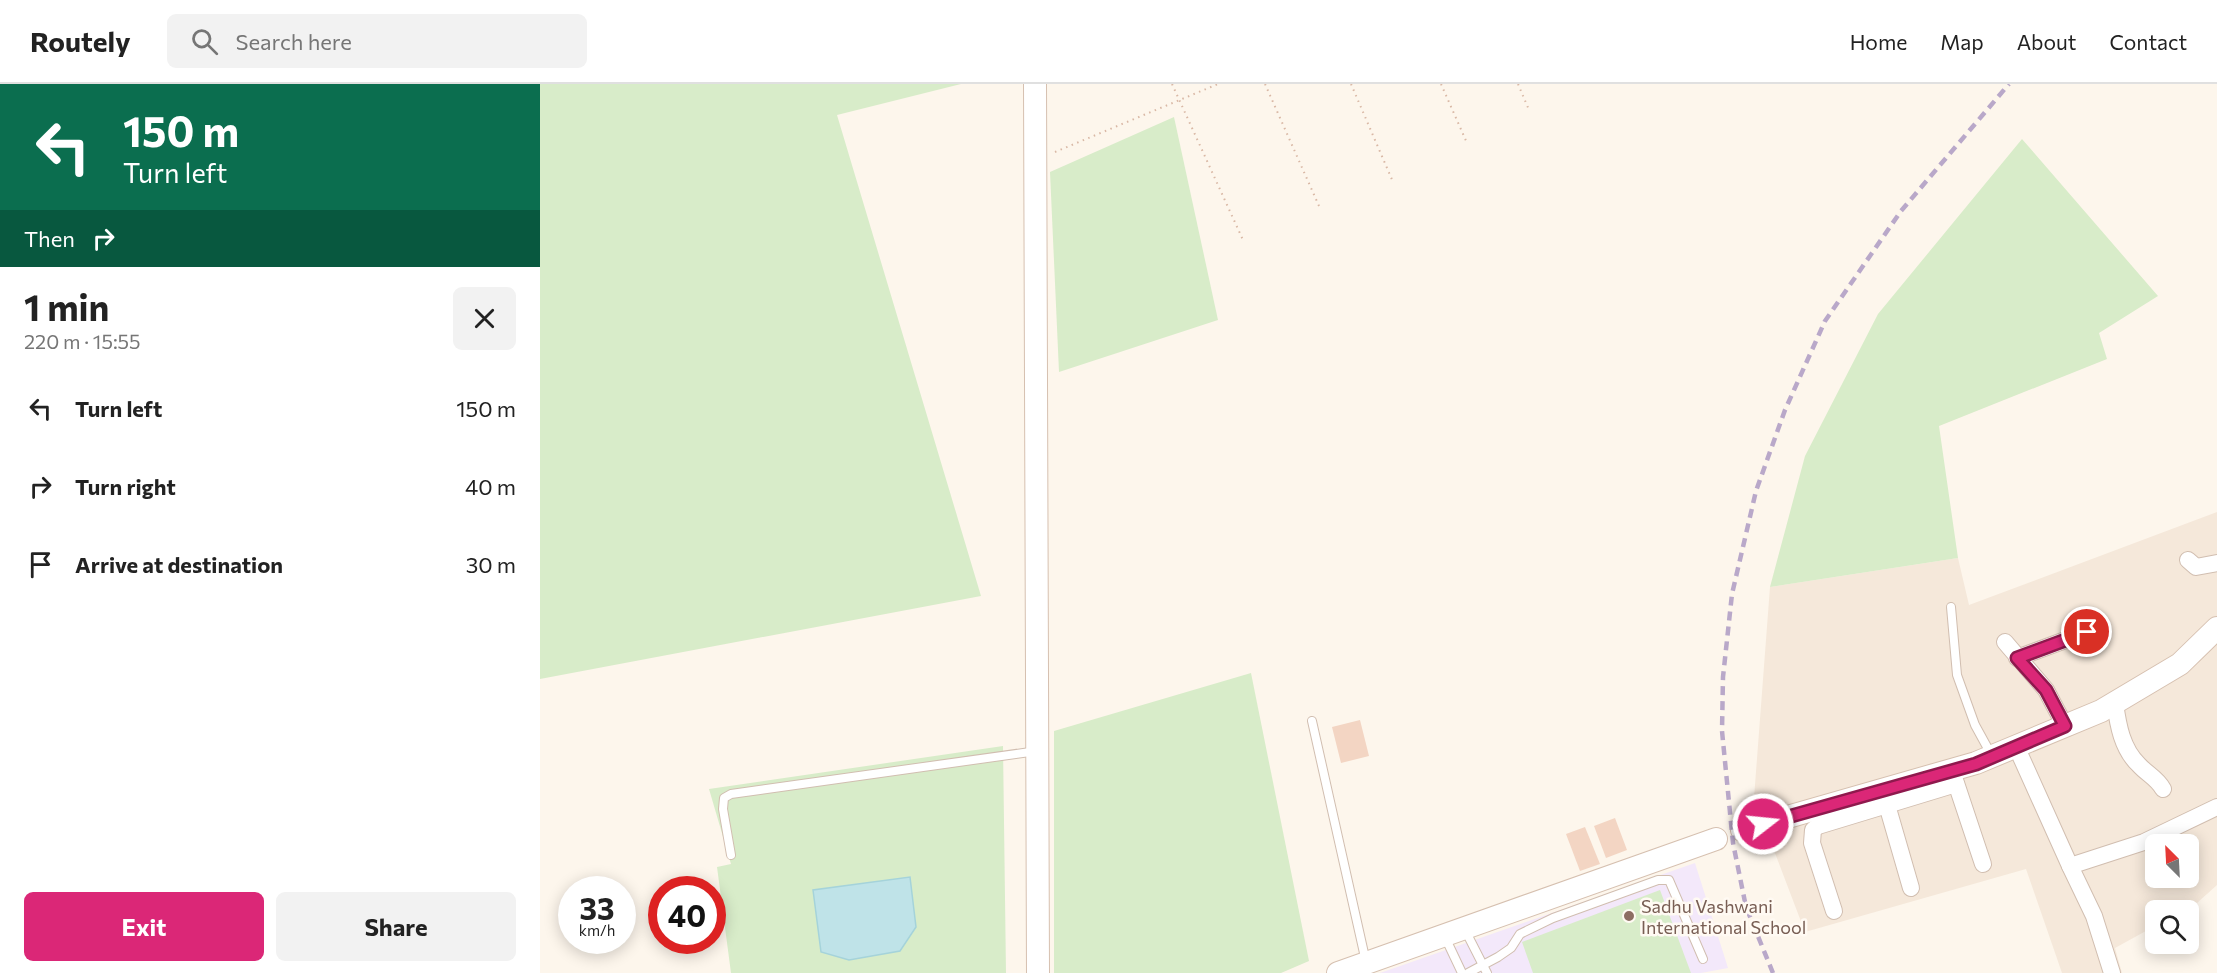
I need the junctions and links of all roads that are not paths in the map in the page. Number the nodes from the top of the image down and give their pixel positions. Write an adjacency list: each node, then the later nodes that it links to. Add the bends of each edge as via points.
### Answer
1 (1035, 84): 13 (street)
2 (2188, 560): 3 (street, via 2196,567)
3 (2217, 563)
4 (1951, 607): 14 (lane, via 1957,675 1975,725)
5 (2217, 628): 9 (street, via 2180,664)
6 (2087, 632): 8 (street)
7 (2004, 642): 8 (street)
8 (2017, 658): 11 (street, via 2046,690)
9 (2115, 703): 11 (street); 16 (street, via 2119,728 2131,758)
10 (1312, 721): 28 (lane)
11 (2065, 726): 12 (street)
12 (2016, 746): 14 (street); 23 (street)
13 (1037, 751): 21 (lane, via 731,794 724,798 723,809); 30 (street)
14 (1992, 757): 15 (street)
15 (1954, 777): 17 (street); 19 (street); 22 (street)
16 (2163, 789)
17 (1887, 805): 24 (street); 25 (street, via 1813,830 1812,843)
18 (2217, 807): 23 (street, via 2144,842)
19 (1742, 830)
20 (1716, 839): 26 (street)
21 (731, 855)
22 (1983, 864)
23 (2070, 867): 34 (street, via 2094,916)
24 (1911, 888)
25 (1834, 911)
26 (1454, 931): 28 (street); 29 (lane); 32 (lane)
27 (1703, 959): 29 (lane, via 1669,880 1658,880 1520,934 1511,948)
28 (1366, 962): 31 (street)
29 (1485, 970): 33 (lane)
30 (1038, 973)
31 (1338, 973)
32 (1462, 973)
33 (1468, 973)
34 (2112, 973)

